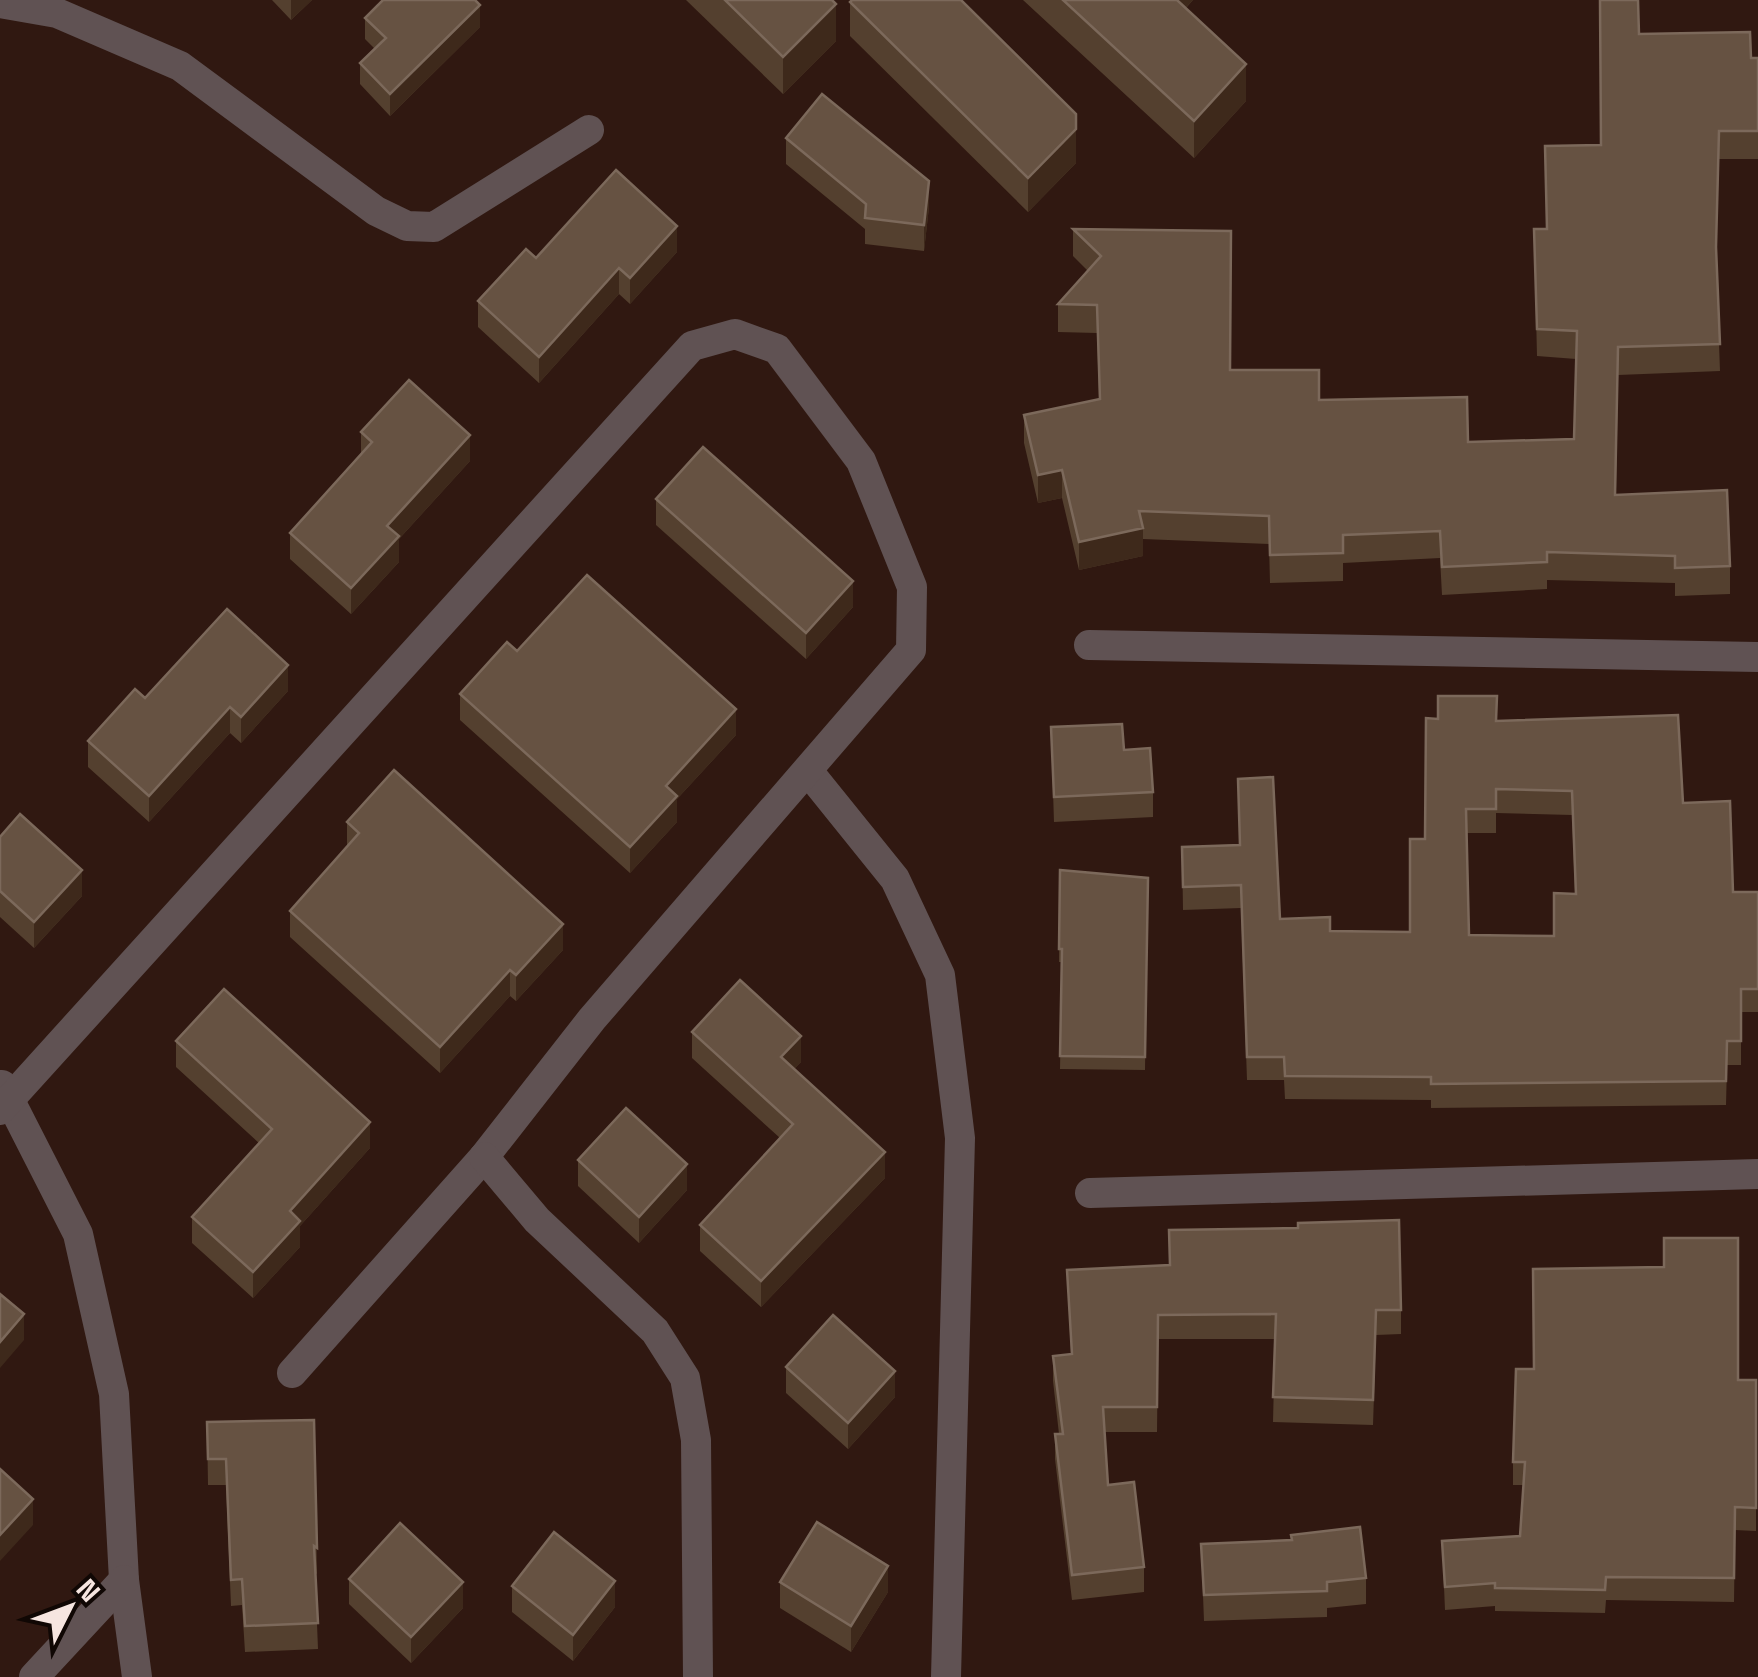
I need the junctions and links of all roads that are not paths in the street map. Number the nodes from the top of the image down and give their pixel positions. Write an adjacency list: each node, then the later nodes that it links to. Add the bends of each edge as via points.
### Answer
1 (0, 3): 2 (street, via 57,12 180,66 376,211 407,226 434,227)
2 (588, 130)
3 (1089, 645): 4 (street)
4 (1758, 657)
5 (808, 772): 6 (street, via 911,650 912,587 861,461 777,349 735,334 692,346); 7 (street, via 592,1019); 15 (street, via 895,879 940,975 960,1138)
6 (4, 1097): 11 (street, via 78,1234 114,1394)
7 (484, 1157): 10 (street); 14 (street, via 537,1220 655,1331 685,1378 696,1440)
8 (1758, 1174): 9 (street)
9 (1090, 1193)
10 (292, 1373)
11 (124, 1580): 12 (street); 13 (street)
12 (34, 1677)
13 (137, 1677)
14 (698, 1677)
15 (946, 1677)

